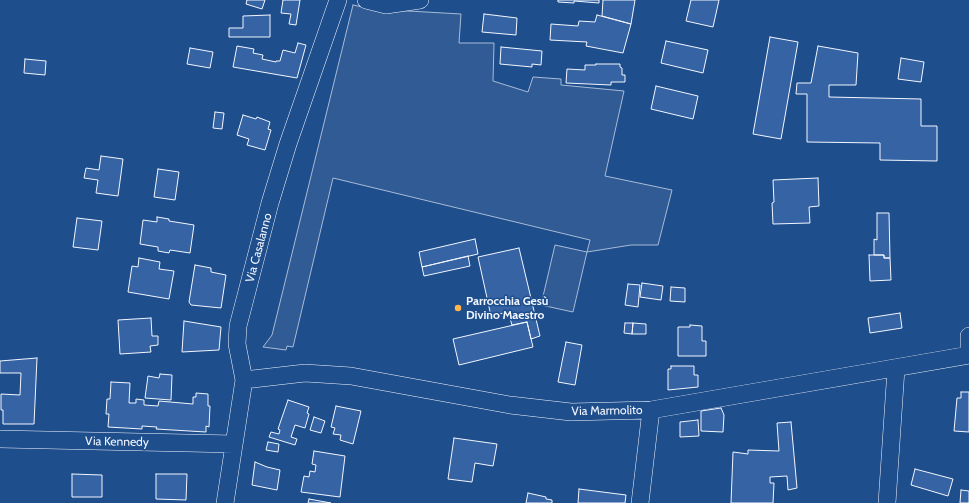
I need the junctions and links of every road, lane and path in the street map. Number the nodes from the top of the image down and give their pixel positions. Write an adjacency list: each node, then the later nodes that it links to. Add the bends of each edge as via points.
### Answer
1 (338, 0): 7 (street, Via Casalanno, via 270,203 238,326 237,344)
2 (366, 0): 3 (street, via 386,5)
3 (420, 0)
4 (969, 336): 5 (street)
5 (969, 355): 6 (street, Via Marmolito)
6 (896, 368): 8 (street, Via Marmolito); 13 (street)
7 (244, 380): 8 (street, Via Marmolito, via 305,373 344,376 510,405 571,412); 10 (street, Via Casalanno)
8 (651, 410): 12 (street)
9 (0, 439): 10 (street, Via Kennedy)
10 (234, 444): 11 (street, Via Casalanno)
11 (225, 503)
12 (640, 503)
13 (887, 503)

